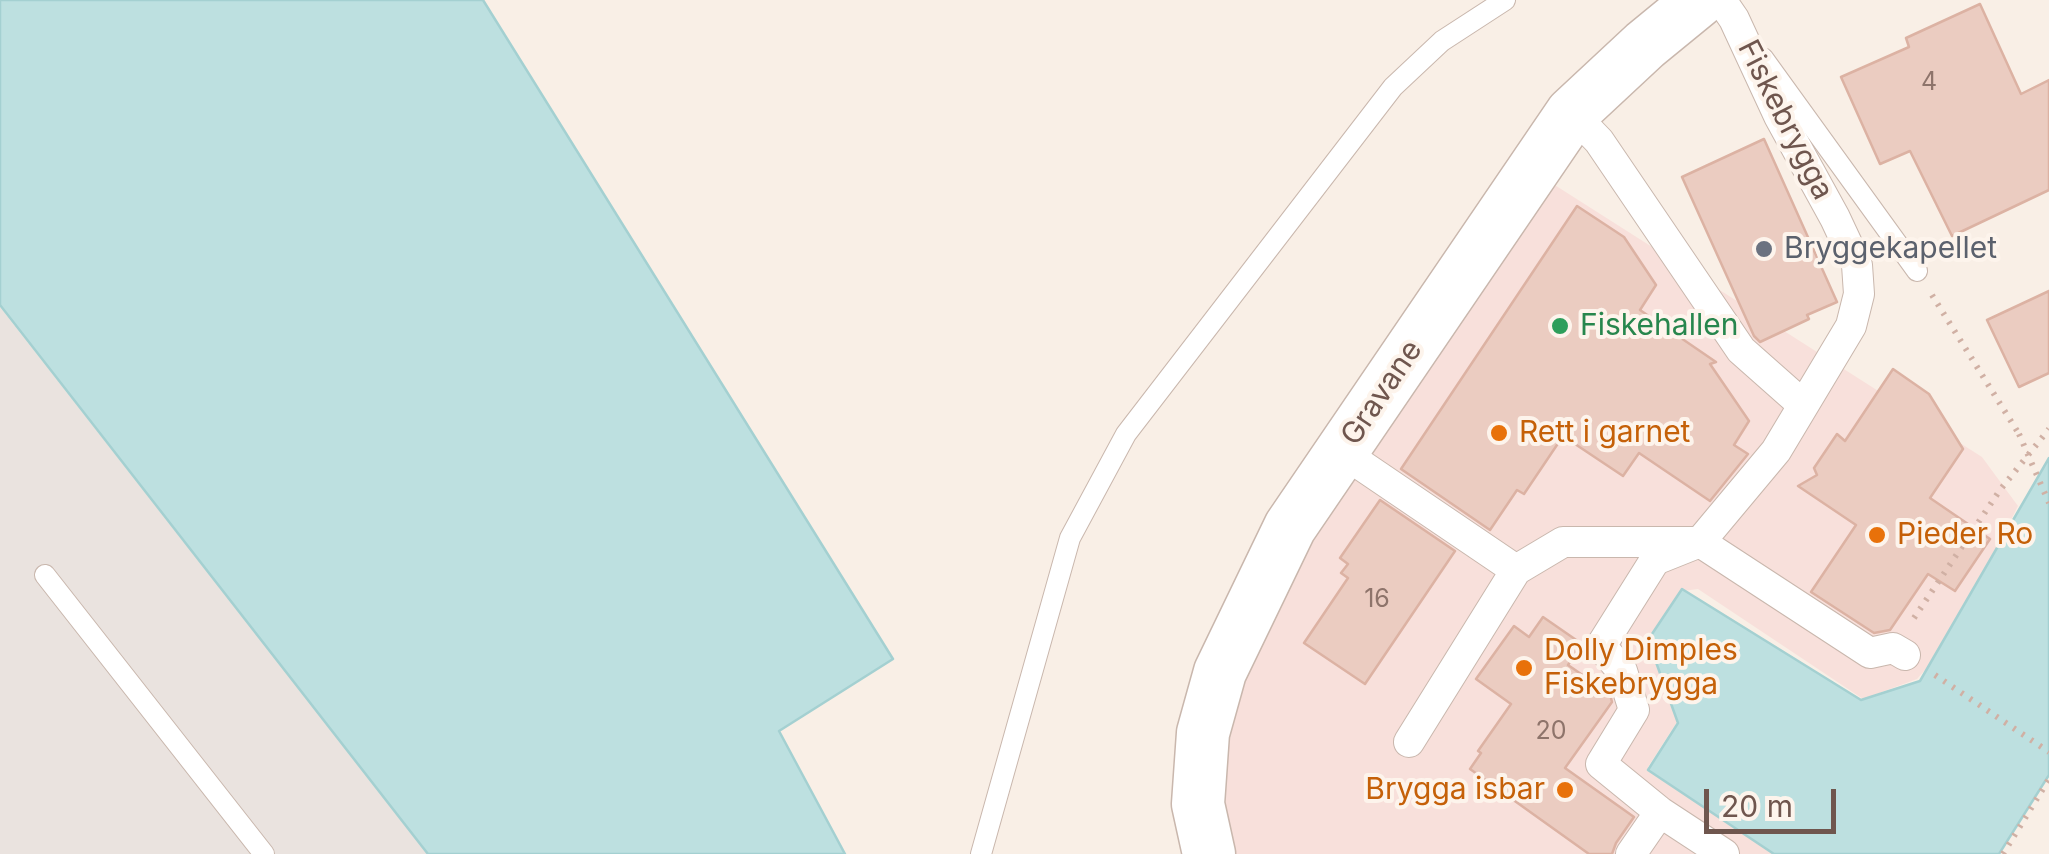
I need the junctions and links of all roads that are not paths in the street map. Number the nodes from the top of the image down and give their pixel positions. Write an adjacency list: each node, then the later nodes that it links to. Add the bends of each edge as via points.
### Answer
1 (1505, 0): 15 (lane, via 1442,41 1393,87 1126,434 1070,538)
2 (1700, 0): 4 (street, Gravane)
3 (1721, 0): 5 (lane); 6 (street, Fiskebrygga, via 1857,265 1859,294 1850,326)
4 (1572, 113): 6 (street, via 1599,140 1741,350); 7 (street, Gravane)
5 (1917, 272)
6 (1802, 404): 8 (street, Fiskebrygga, via 1776,451)
7 (1342, 452): 9 (street); 16 (street, Gravane, via 1290,527 1220,672 1204,733 1198,804)
8 (1700, 542): 9 (street, via 1564,542); 11 (street, via 1870,652); 13 (street, Fiskebrygga, via 1655,560 1600,646 1622,671 1634,710 1601,764)
9 (1516, 570): 12 (street)
10 (45, 575): 14 (lane)
11 (1899, 651)
12 (1409, 742)
13 (1660, 812): 17 (street); 18 (street, Fiskebrygga)
14 (264, 854)
15 (981, 854)
16 (1209, 854)
17 (1632, 854)
18 (1724, 854)

